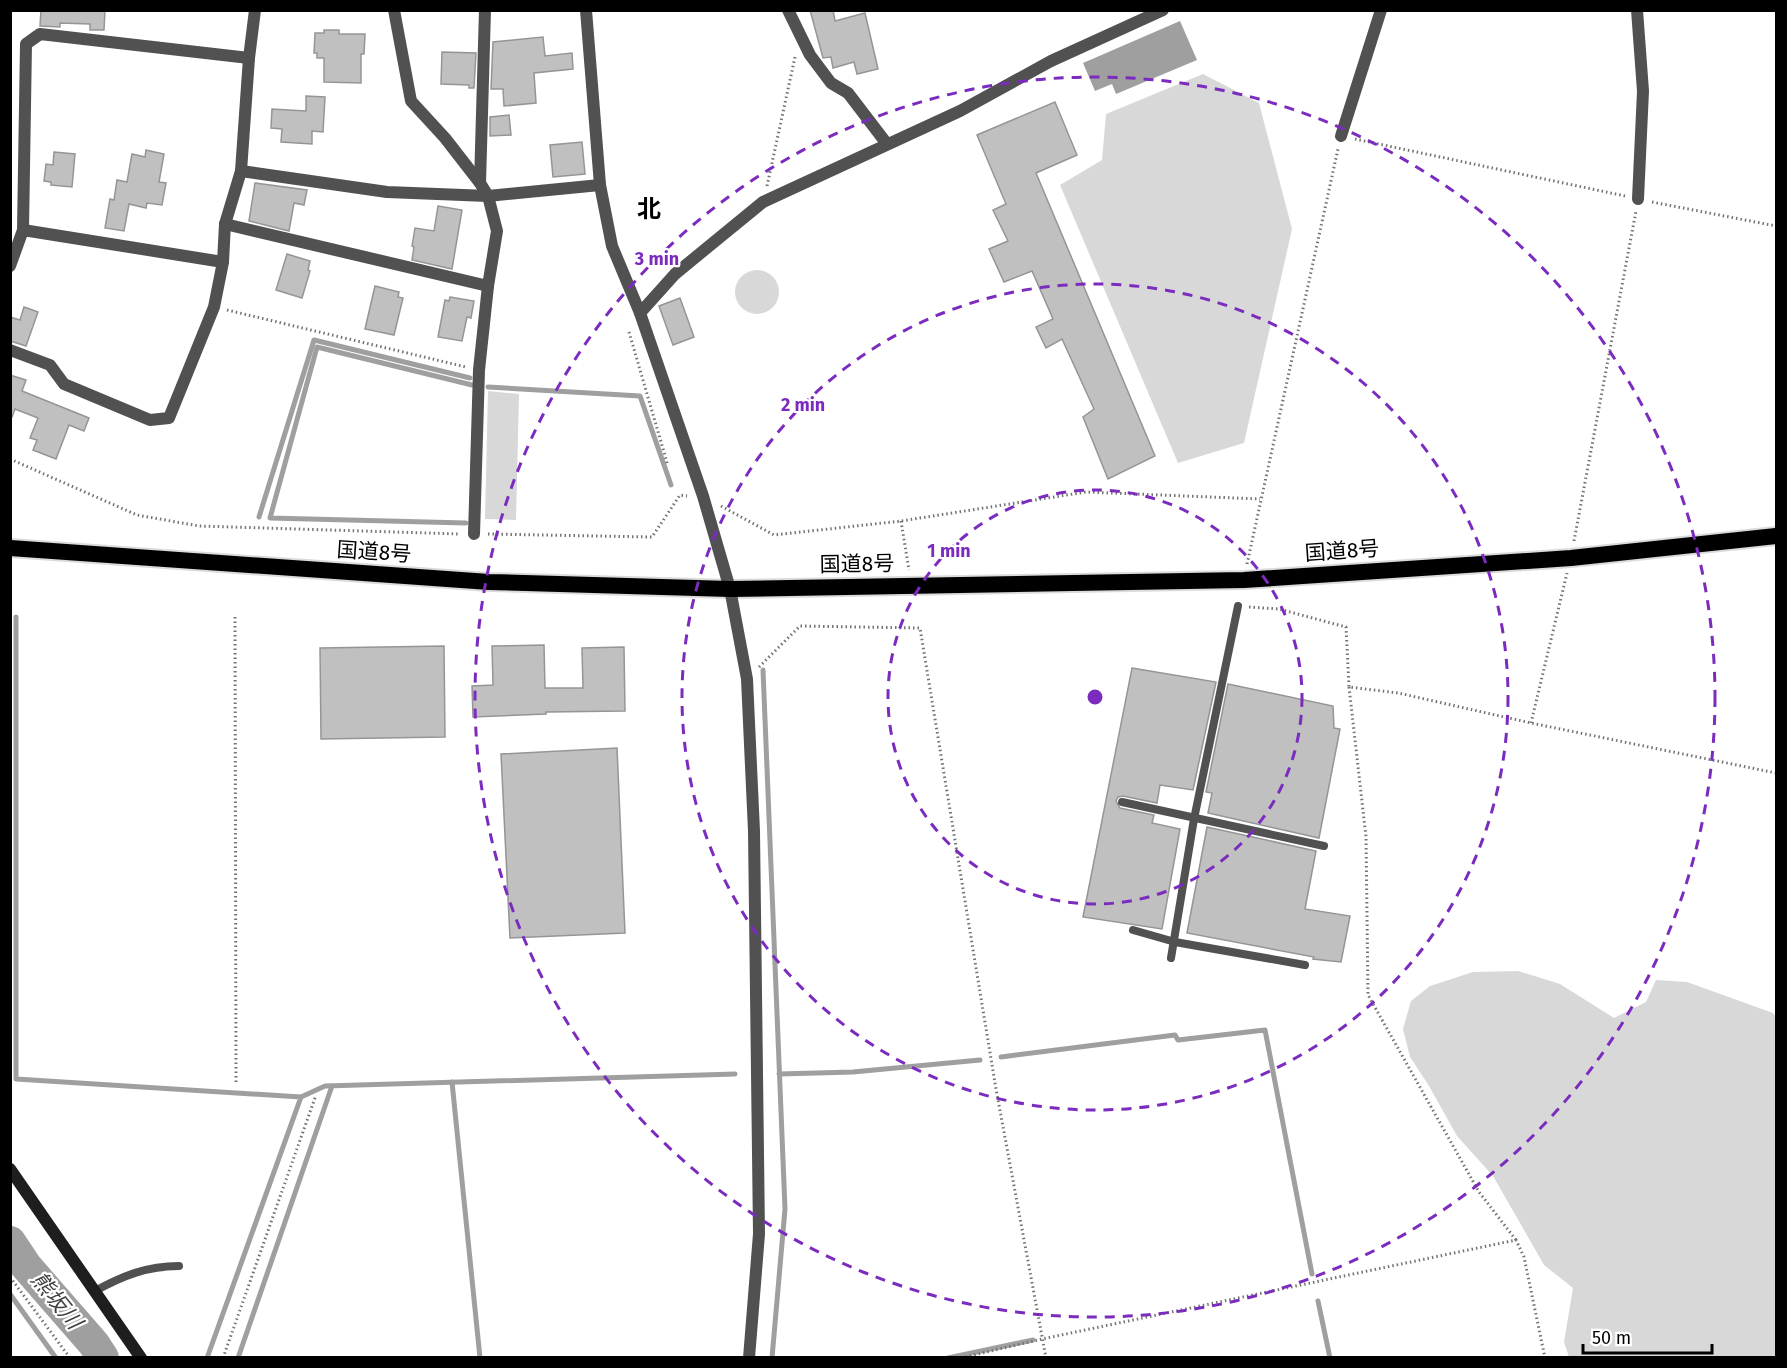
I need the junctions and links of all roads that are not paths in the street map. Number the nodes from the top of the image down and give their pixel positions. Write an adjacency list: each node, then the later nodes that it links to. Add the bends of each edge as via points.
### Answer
1 (255, 10): 10 (street)
2 (394, 10): 14 (street, via 411,101)
3 (485, 10): 14 (street)
4 (586, 10): 15 (street)
5 (788, 10): 12 (street, via 810,55 831,83 848,93)
6 (1163, 10): 9 (street)
7 (1381, 10): 11 (street)
8 (1637, 10): 17 (street, via 1643,92)
9 (1145, 15): 12 (street, via 960,111)
10 (249, 58): 13 (street); 19 (street, via 40,34 26,44)
11 (1341, 136)
12 (887, 144): 23 (street, via 763,202 675,274)
13 (241, 171): 16 (street, via 387,192); 18 (street)
14 (480, 183): 16 (street)
15 (600, 185): 16 (street); 23 (street, via 612,246)
16 (488, 196): 22 (street, via 497,231)
17 (1638, 199)
18 (225, 224): 20 (street); 22 (street)
19 (23, 230): 20 (street); 21 (street)
20 (223, 262): 24 (street, via 214,307 169,418 150,420 64,384 51,365)
21 (10, 266)
22 (488, 286): 25 (street, via 479,370)
23 (640, 313): 28 (street, via 703,496)
24 (10, 350)
25 (474, 534)
26 (1776, 536): 28 (highway, 国道8号, via 1571,558 1244,580)
27 (10, 548): 28 (highway, 国道8号, via 489,582)
28 (730, 589): 41 (street, via 747,679 754,831 759,1234)
29 (1238, 606): 31 (lane)
30 (1122, 802): 31 (lane)
31 (1194, 819): 32 (lane); 34 (lane)
32 (1324, 846)
33 (1133, 930): 34 (lane)
34 (1175, 942): 35 (lane); 36 (lane)
35 (1171, 958)
36 (1305, 965)
37 (10, 1169): 39 (main road)
38 (179, 1266): 39 (lane, via 125,1275)
39 (94, 1291): 40 (main road)
40 (141, 1358)
41 (749, 1358)

